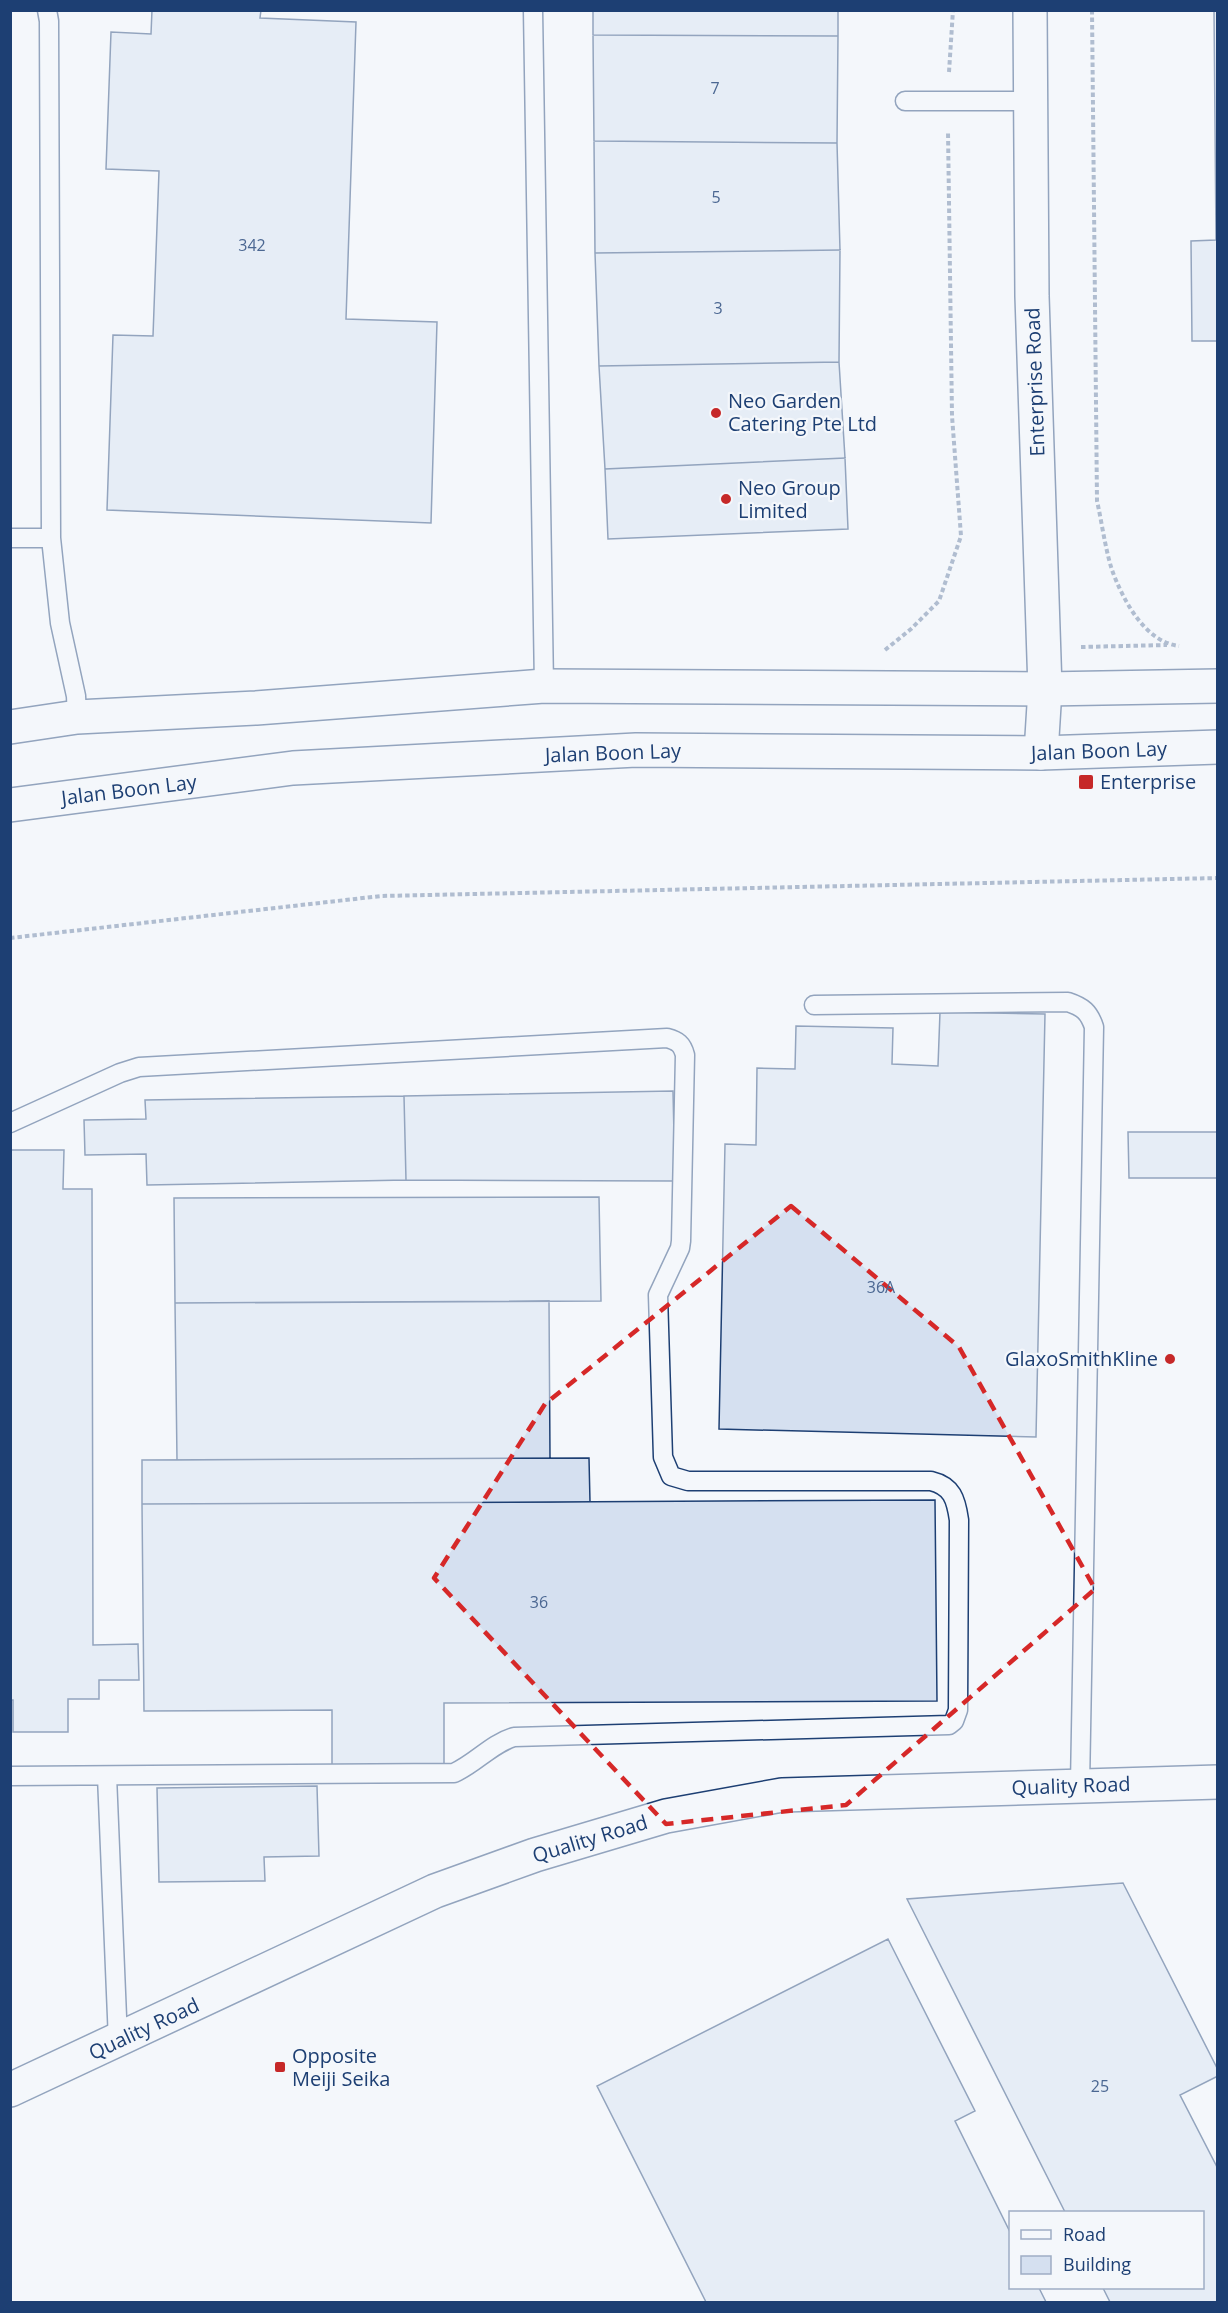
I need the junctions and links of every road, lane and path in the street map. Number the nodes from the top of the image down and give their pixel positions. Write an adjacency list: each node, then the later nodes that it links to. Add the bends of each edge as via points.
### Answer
1 (47, 10): 10 (lane)
2 (533, 10): 13 (lane)
3 (953, 10): 7 (path)
4 (1030, 10): 8 (main road, Enterprise Road)
5 (1092, 10): 11 (path, via 1097,501 1112,569 1128,601 1145,628 1167,645)
6 (905, 101): 7 (lane)
7 (947, 101): 8 (lane); 12 (path, via 952,416 962,536 939,601 886,650)
8 (1032, 102): 15 (main road, Enterprise Road, via 1032,296)
9 (10, 538): 10 (lane)
10 (51, 538): 16 (lane, via 60,623)
11 (1187, 647)
12 (876, 650)
13 (544, 686): 15 (main road); 16 (main road)
14 (1218, 686): 15 (main road)
15 (1045, 689): 19 (main road, Enterprise Road)
16 (77, 717): 17 (main road)
17 (10, 727)
18 (1218, 747): 19 (main road, Jalan Boon Lay)
19 (1041, 753): 20 (main road, Jalan Boon Lay, via 636,750 293,768)
20 (10, 805)
21 (1218, 878): 22 (path, via 381,896)
22 (10, 938)
23 (814, 1005): 28 (lane, via 1068,1002 1090,1014 1094,1027)
24 (10, 1123): 26 (lane, via 139,1067 667,1038 676,1041 685,1055 681,1241 658,1295 666,1468 671,1476 688,1481 931,1481 952,1492 959,1520 958,1710 949,1725 514,1737 500,1741 454,1773)
25 (10, 1776): 26 (lane)
26 (107, 1776): 29 (lane)
27 (1218, 1782): 28 (main road, Quality Road)
28 (1080, 1785): 29 (main road, Quality Road, via 782,1795 666,1816 535,1855 435,1891)
29 (118, 2041): 30 (main road, Quality Road)
30 (10, 2090)

